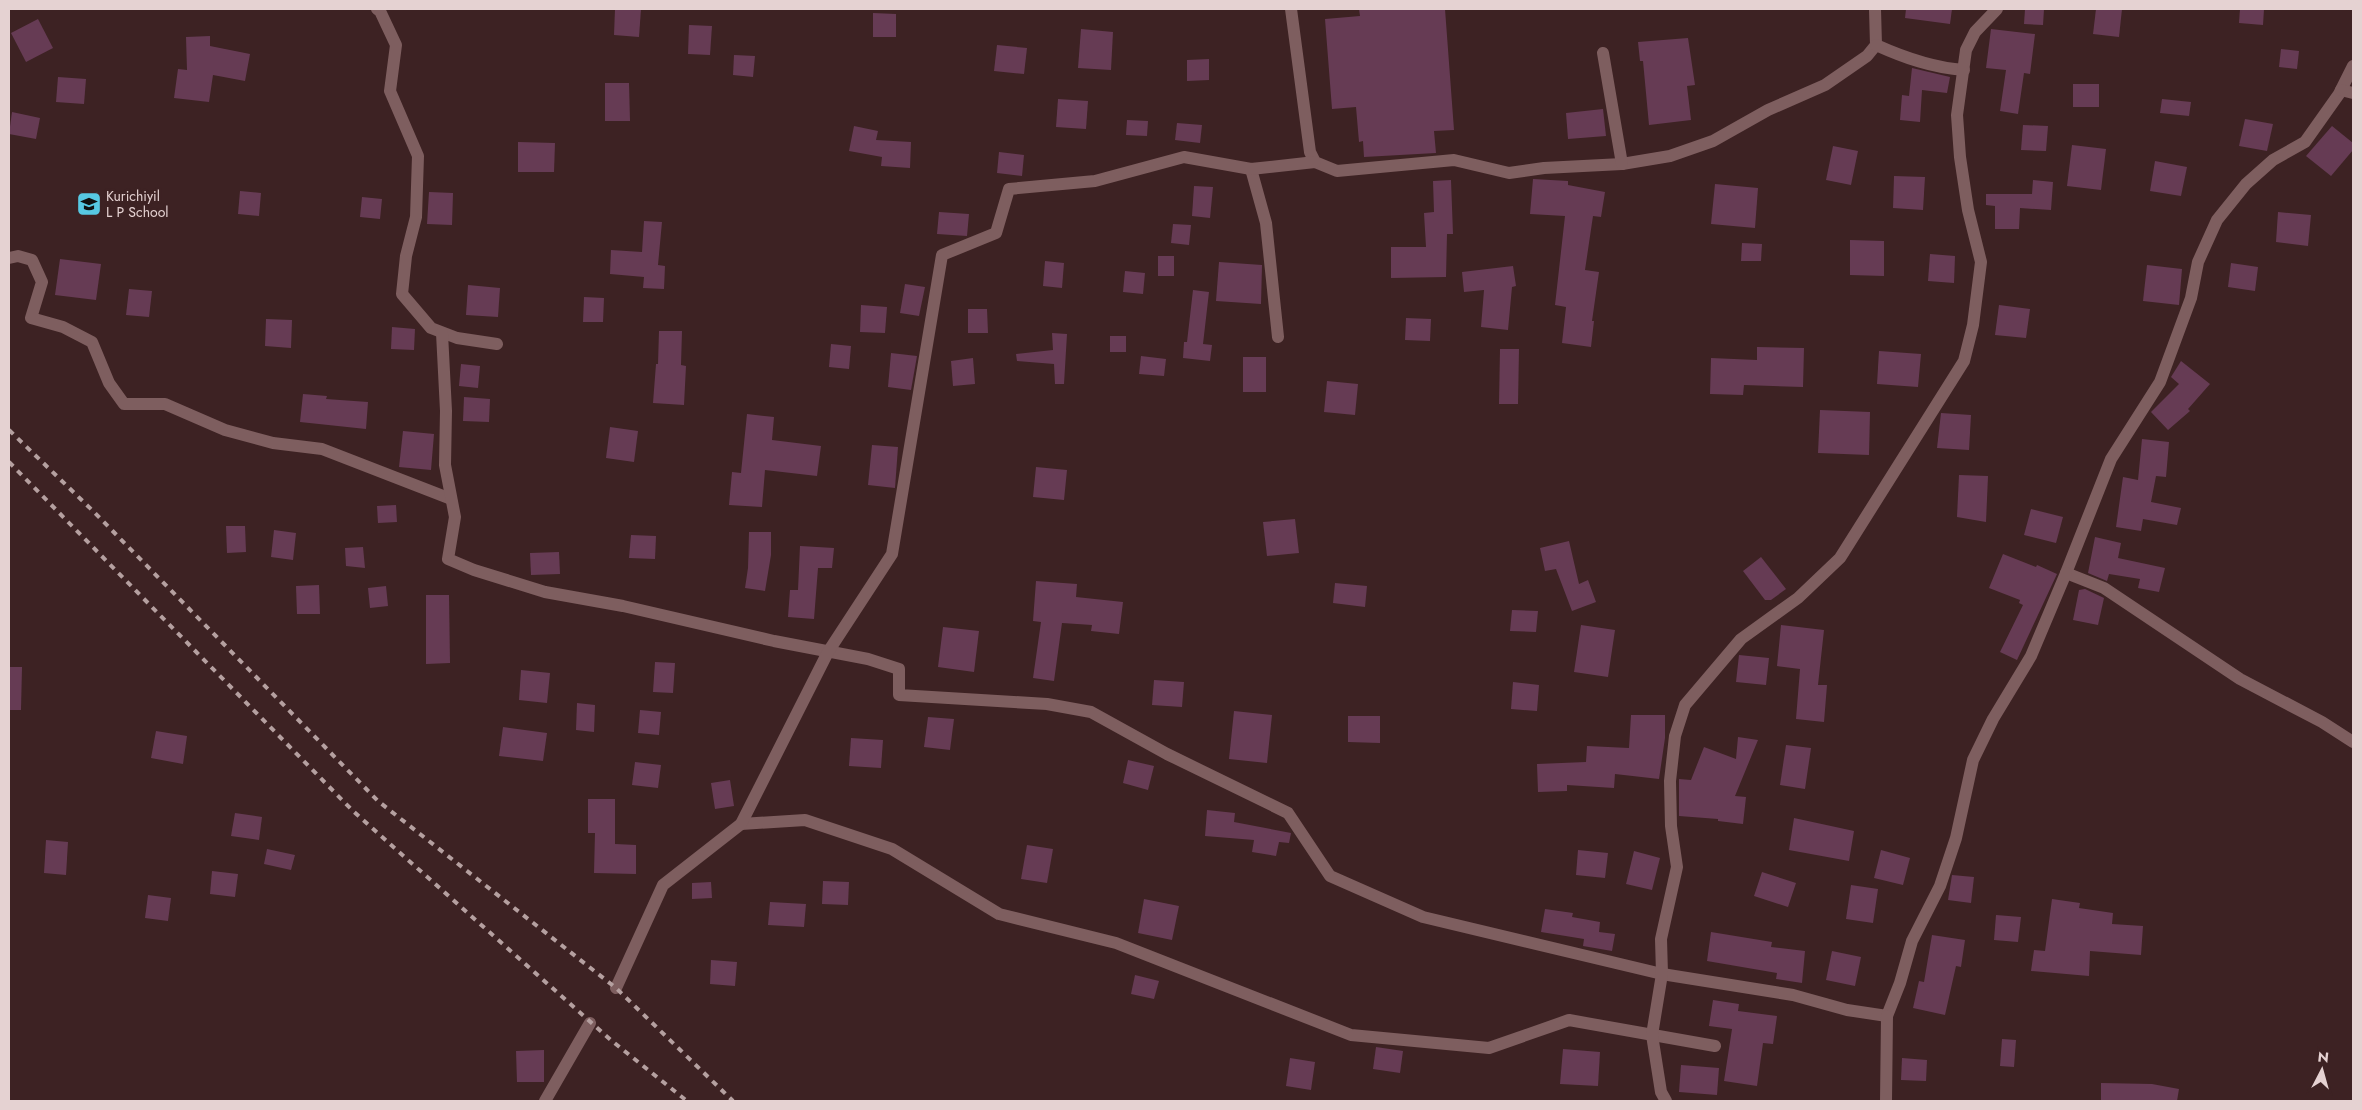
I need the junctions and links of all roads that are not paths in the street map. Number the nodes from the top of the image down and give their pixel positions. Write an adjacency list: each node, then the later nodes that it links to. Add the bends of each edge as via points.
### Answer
1 (377, 9): 14 (street, via 396,45 390,91 418,156 416,217 406,256 402,294 431,328)
2 (1290, 9): 10 (street, via 1303,114)
3 (1875, 9): 5 (street)
4 (1996, 9): 8 (street, via 1976,32 1966,50)
5 (1876, 46): 8 (street, via 1909,60 1944,69); 11 (street, via 1825,85 1768,110 1713,141 1670,156)
6 (1603, 53): 11 (street)
7 (2353, 66): 9 (street)
8 (1964, 70): 22 (street, via 1957,115 1960,157 1968,210 1981,262 1973,326 1964,361 1840,558 1798,598 1741,639 1685,705 1675,736 1670,781 1671,826 1678,867 1661,939)
9 (2347, 92): 18 (street, via 2305,142 2266,166 2246,184 2218,220 2198,262 2192,298 2160,382 2111,459)
10 (1315, 162): 11 (street, via 1337,171 1454,160 1509,173); 12 (street)
11 (1622, 164)
12 (1251, 169): 15 (street, via 1266,223); 19 (street, via 1184,157 1095,181 1009,189 996,234 942,255 892,554)
13 (9, 258): 17 (street, via 18,256 32,260 42,282 31,318 63,327 92,342 110,383 124,404 165,404 225,430 273,443 322,448)
14 (442, 333): 16 (street); 17 (street, via 445,465)
15 (1278, 336)
16 (497, 344)
17 (451, 499): 19 (street, via 455,517 448,559 474,570 545,592)
18 (2066, 573): 20 (street, via 2104,588 2240,679); 24 (street, via 2031,656 1993,719 1973,760 1956,838 1942,878 1912,941)
19 (828, 652): 21 (street); 22 (street, via 899,668 899,695 1047,704 1091,712 1167,754 1288,813 1330,876 1423,917)
20 (2353, 742)
21 (741, 824): 23 (street, via 663,886); 26 (street, via 805,820 892,849 999,914 1116,943 1351,1035 1489,1048 1569,1020)
22 (1662, 974): 24 (street, via 1793,995 1847,1010); 26 (street)
23 (616, 988)
24 (1887, 1016): 30 (street)
25 (590, 1023): 28 (street)
26 (1652, 1035): 27 (street); 29 (street, via 1661,1092)
27 (1715, 1046)
28 (545, 1101)
29 (1666, 1101)
30 (1886, 1101)

